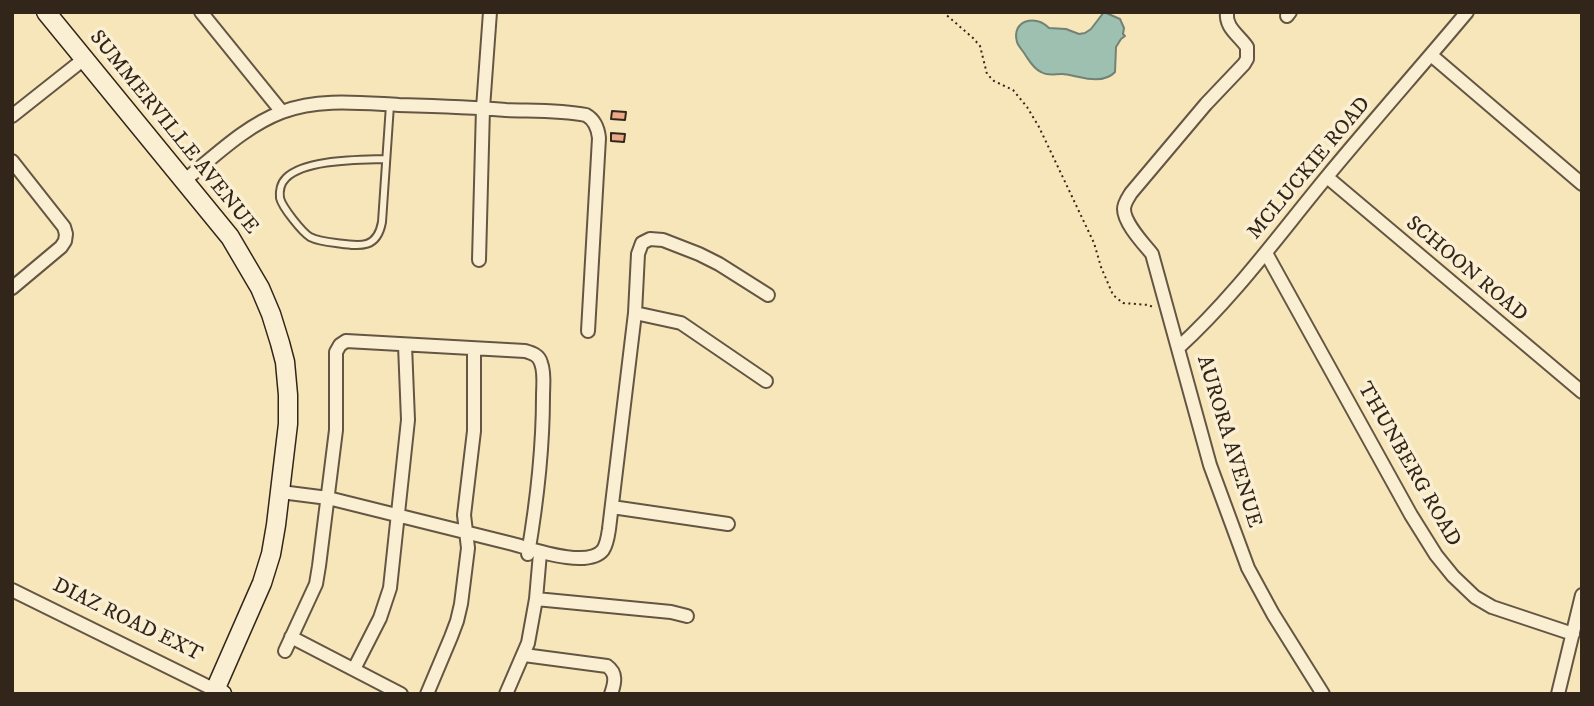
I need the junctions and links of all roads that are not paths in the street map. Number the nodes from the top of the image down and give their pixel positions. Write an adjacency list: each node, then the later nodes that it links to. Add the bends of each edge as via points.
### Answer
1 (46, 12): 7 (street, SUMMERVILLE AVENUE)
2 (201, 12): 10 (street)
3 (490, 12): 9 (street)
4 (1227, 12): 24 (street, AURORA AVENUE, via 1229,28 1247,47 1247,59 1125,204 1128,222 1152,254)
5 (1468, 12): 6 (street, MCLUCKIE ROAD)
6 (1431, 55): 14 (street, MCLUCKIE ROAD); 16 (street)
7 (84, 59): 11 (street); 15 (street, SUMMERVILLE AVENUE)
8 (390, 105): 9 (street); 10 (street, via 328,103); 12 (lane)
9 (482, 108): 18 (street); 22 (street, via 581,114 596,126)
10 (282, 112): 15 (street, via 236,139)
11 (12, 116)
12 (386, 159): 12 (lane, via 336,161 300,169 282,183 282,202 311,237 358,246 370,243 381,232 383,222)
13 (12, 162): 19 (street, via 61,221 66,234 61,247)
14 (1327, 177): 17 (street, MCLUCKIE ROAD); 27 (street, SCHOON ROAD)
15 (185, 180): 28 (street, SUMMERVILLE AVENUE, via 247,262 280,343 288,424)
16 (1582, 184)
17 (1266, 253): 24 (street, MCLUCKIE ROAD); 39 (street, THUNBERG ROAD, via 1436,555 1475,597 1492,607)
18 (479, 260)
19 (12, 288)
20 (768, 295): 21 (street, via 699,254 650,239 642,243 638,254)
21 (635, 313): 26 (street, via 681,323); 30 (street)
22 (588, 331)
23 (405, 345): 25 (street); 29 (street, via 353,340 338,348); 31 (street, via 408,420)
24 (1178, 348): 49 (street, AURORA AVENUE, via 1210,465 1248,568)
25 (474, 349): 33 (street, via 474,431 464,515); 34 (street, via 531,352 542,363 542,445)
26 (766, 381)
27 (1582, 392)
28 (280, 497): 29 (street); 44 (street, SUMMERVILLE AVENUE, via 262,583)
29 (328, 501): 31 (street); 40 (street, via 316,584)
30 (612, 507): 32 (street); 34 (street, via 606,543 596,556)
31 (396, 519): 33 (street); 43 (street, via 386,603)
32 (728, 524)
33 (467, 537): 34 (street); 46 (street, via 457,621)
34 (533, 552): 37 (street)
35 (12, 590): 44 (street, DIAZ ROAD EXT)
36 (1582, 595): 39 (street)
37 (536, 599): 38 (street); 42 (street)
38 (687, 616)
39 (1573, 634): 50 (street)
40 (291, 637): 41 (street); 43 (street)
41 (285, 651)
42 (524, 655): 47 (street); 48 (street, via 607,666 615,679)
43 (354, 669): 45 (street)
44 (218, 692)
45 (401, 694)
46 (427, 694)
47 (506, 694)
48 (611, 694)
49 (1323, 694)
50 (1558, 694)

